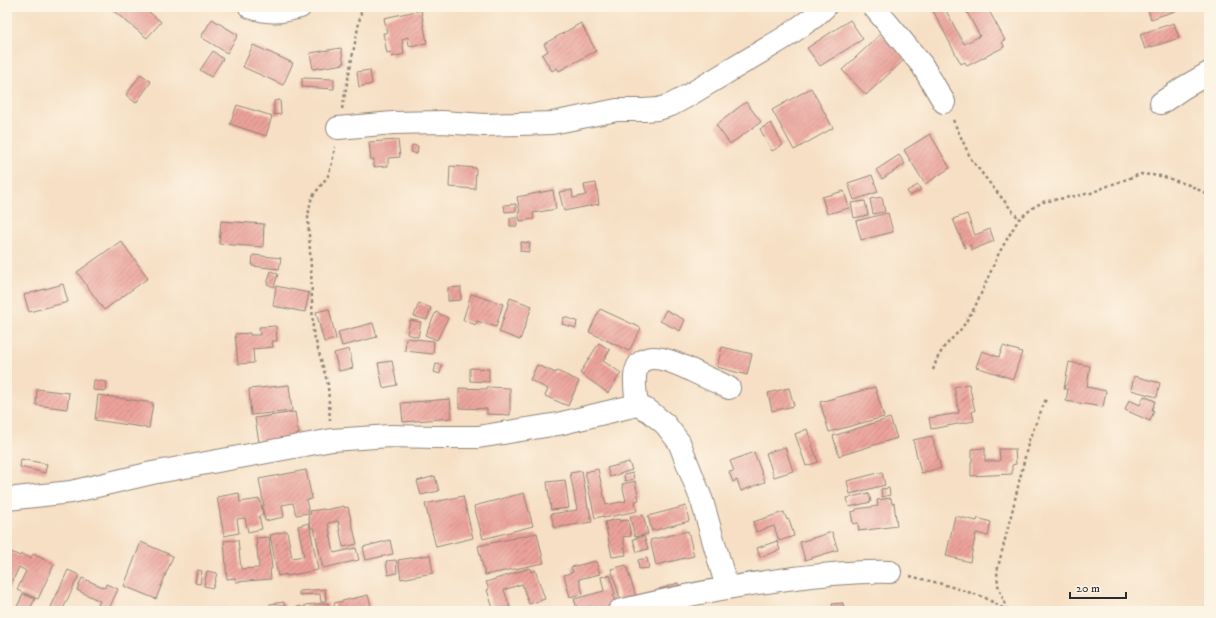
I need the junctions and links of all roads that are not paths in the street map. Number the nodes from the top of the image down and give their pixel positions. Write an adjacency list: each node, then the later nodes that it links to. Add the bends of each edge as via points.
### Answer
1 (250, 7): 2 (street, via 262,11 282,12)
2 (300, 7)
3 (825, 7): 8 (street, via 784,38 684,98 658,109 617,110 552,123 393,123)
4 (874, 7): 6 (street, via 922,66)
5 (1209, 73): 7 (street)
6 (944, 102)
7 (1161, 103)
8 (338, 128)
9 (729, 388): 10 (street, via 679,364 652,357 645,359 636,370)
10 (637, 404): 11 (street, via 558,424 478,437 390,436 332,440 152,473 71,492); 13 (street, via 665,424 679,442 702,501)
11 (7, 500)
12 (890, 572): 13 (street, via 832,574)
13 (727, 588): 14 (street)
14 (618, 611)

